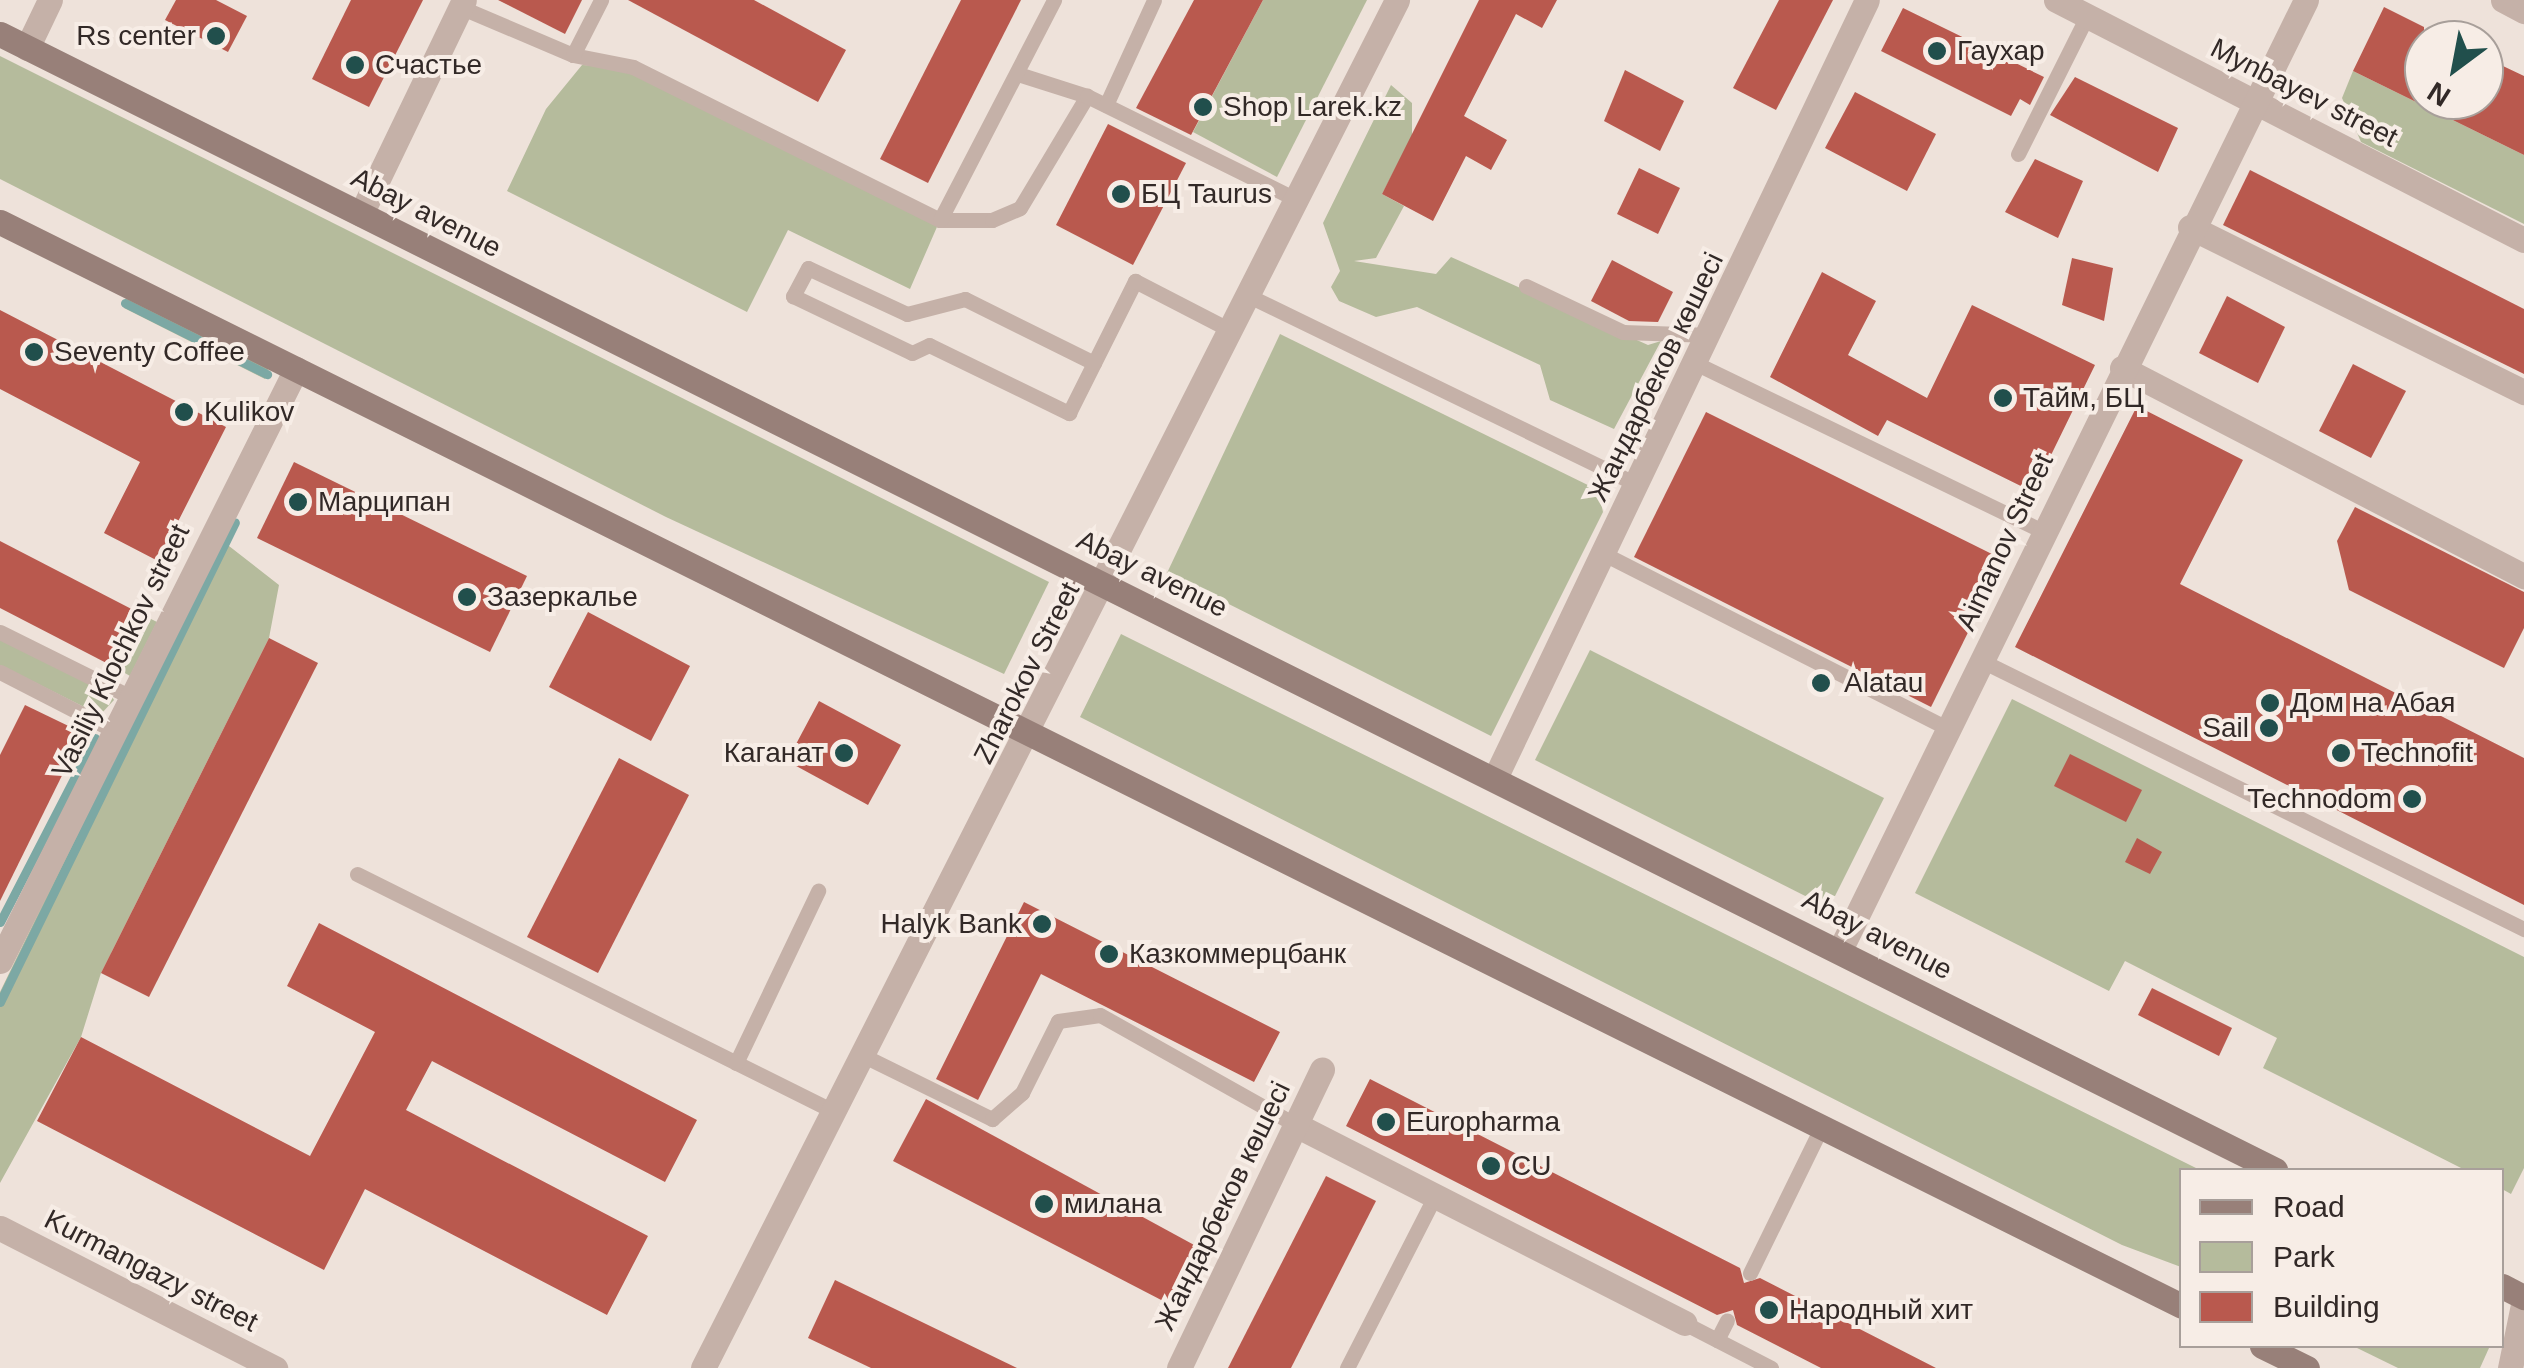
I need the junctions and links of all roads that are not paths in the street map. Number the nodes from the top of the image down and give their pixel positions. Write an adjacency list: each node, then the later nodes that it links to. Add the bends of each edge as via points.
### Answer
1 (50, 0): 14 (street)
2 (601, 0): 15 (lane)
3 (1054, 0): 16 (lane)
4 (1154, 0): 19 (lane)
5 (1396, 0): 21 (street, Zharokov Street)
6 (1867, 0): 30 (street, Жандарбеков көшесі)
7 (2056, 0): 12 (street, Mynbayev street)
8 (2306, 0): 18 (street, Aimanov Street)
9 (2503, 0): 11 (street)
10 (462, 4): 15 (lane); 22 (street)
11 (2524, 11)
12 (2087, 16): 18 (street, Mynbayev street); 20 (lane)
13 (0, 34): 14 (main road, Abay avenue)
14 (27, 48): 22 (main road, Abay avenue)
15 (574, 55): 23 (lane, via 633,67)
16 (1018, 74): 17 (lane); 23 (lane)
17 (1088, 96): 19 (lane); 23 (lane, via 1020,208 992,220)
18 (2255, 100): 25 (street, Aimanov Street); 26 (street, Mynbayev street)
19 (1106, 105): 21 (lane)
20 (2018, 154)
21 (1297, 200): 28 (street, Zharokov Street)
22 (361, 214): 40 (main road, Abay avenue)
23 (940, 220)
24 (0, 222): 33 (main road)
25 (2190, 227): 34 (street, Aimanov Street); 35 (street)
26 (2524, 240)
27 (1526, 286): 30 (lane, via 1622,332)
28 (1249, 296): 29 (street, Zharokov Street); 36 (lane)
29 (1232, 331): 31 (lane, via 1135,281); 40 (street, Zharokov Street)
30 (1711, 335): 32 (street, Жандарбеков көшесі)
31 (1094, 363): 31 (lane, via 1069,414 929,345 912,353 793,296 808,268 907,314 965,299)
32 (1697, 364): 36 (street, Жандарбеков көшесі); 37 (lane)
33 (296, 368): 44 (street, Vasiliy Klochkov street); 47 (main road)
34 (2122, 368): 37 (street, Aimanov Street); 39 (street)
35 (2524, 392)
36 (1638, 485): 38 (street, Жандарбеков көшесі)
37 (2043, 531): 42 (street, Aimanov Street)
38 (1604, 554): 45 (lane); 48 (street, Жандарбеков көшесі)
39 (2524, 576)
40 (1105, 584): 47 (street, Zharokov Street); 48 (main road, Abay avenue)
41 (0, 632): 44 (lane)
42 (1982, 661): 45 (street, Aimanov Street); 51 (lane)
43 (0, 672): 46 (lane)
44 (131, 697): 46 (street, Vasiliy Klochkov street)
45 (1949, 729): 52 (street, Aimanov Street)
46 (114, 730): 53 (street, Vasiliy Klochkov street)
47 (1032, 732): 54 (street, Zharokov Street); 59 (main road)
48 (1495, 778): 52 (main road, Abay avenue)
49 (356, 874): 55 (lane)
50 (818, 891): 55 (lane)
51 (2524, 929)
52 (1840, 950): 60 (main road, Abay avenue)
53 (0, 961)
54 (864, 1056): 57 (street, Zharokov Street); 58 (lane, via 992,1119 1022,1092 1058,1021 1100,1015)
55 (736, 1063): 57 (lane)
56 (1322, 1070): 58 (street, Жандарбеков көшесі)
57 (835, 1112): 71 (street, Zharokov Street)
58 (1296, 1125): 61 (street); 72 (street, Жандарбеков көшесі)
59 (1822, 1126): 63 (lane); 65 (main road)
60 (2271, 1168)
61 (1434, 1196): 67 (street); 73 (lane)
62 (0, 1228): 70 (street, Kurmangazy street)
63 (1750, 1273)
64 (2524, 1298): 76 (street)
65 (2179, 1304)
66 (1727, 1320): 68 (lane)
67 (1684, 1323): 68 (lane)
68 (1717, 1340): 74 (lane)
69 (2266, 1348): 75 (main road)
70 (274, 1368)
71 (703, 1368)
72 (1178, 1368)
73 (1346, 1368)
74 (1771, 1368)
75 (2307, 1368)
76 (2510, 1368)

